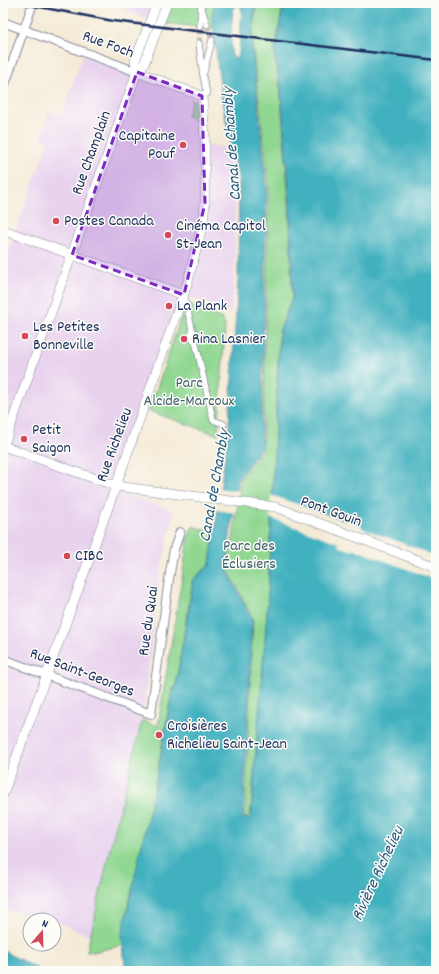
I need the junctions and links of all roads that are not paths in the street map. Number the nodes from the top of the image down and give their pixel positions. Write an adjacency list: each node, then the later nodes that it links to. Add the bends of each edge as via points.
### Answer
1 (33, 3): 8 (street)
2 (157, 3): 11 (street, Rue Champlain, via 135,61)
3 (167, 3): 11 (street, Rue Champlain, via 144,64)
4 (201, 3): 6 (street); 7 (street)
5 (3, 22): 8 (street, Rue Foch)
6 (207, 25)
7 (200, 27)
8 (24, 30): 11 (street, Rue Foch); 13 (street)
9 (212, 40): 12 (street)
10 (199, 43): 12 (street)
11 (137, 72): 14 (street, Rue Foch); 16 (street, Rue Champlain)
12 (203, 76): 14 (street)
13 (3, 90)
14 (204, 95): 17 (street, Rue Richelieu, via 206,137 203,224)
15 (3, 230): 16 (street)
16 (72, 255): 17 (street); 19 (street, Rue Champlain)
17 (184, 295): 18 (street, via 193,333 191,338 195,340 213,420); 20 (street, Rue Richelieu)
18 (224, 424)
19 (3, 446): 20 (street, Pont Gouin)
20 (116, 486): 22 (street, Pont Gouin, via 276,507); 24 (street, Rue Richelieu)
21 (180, 532): 25 (street, Rue du Quai, via 169,579)
22 (436, 567)
23 (3, 659): 24 (street, Rue Saint-Georges)
24 (48, 675): 25 (street, Rue Saint-Georges); 26 (street, Rue Richelieu)
25 (151, 714)
26 (3, 794)

